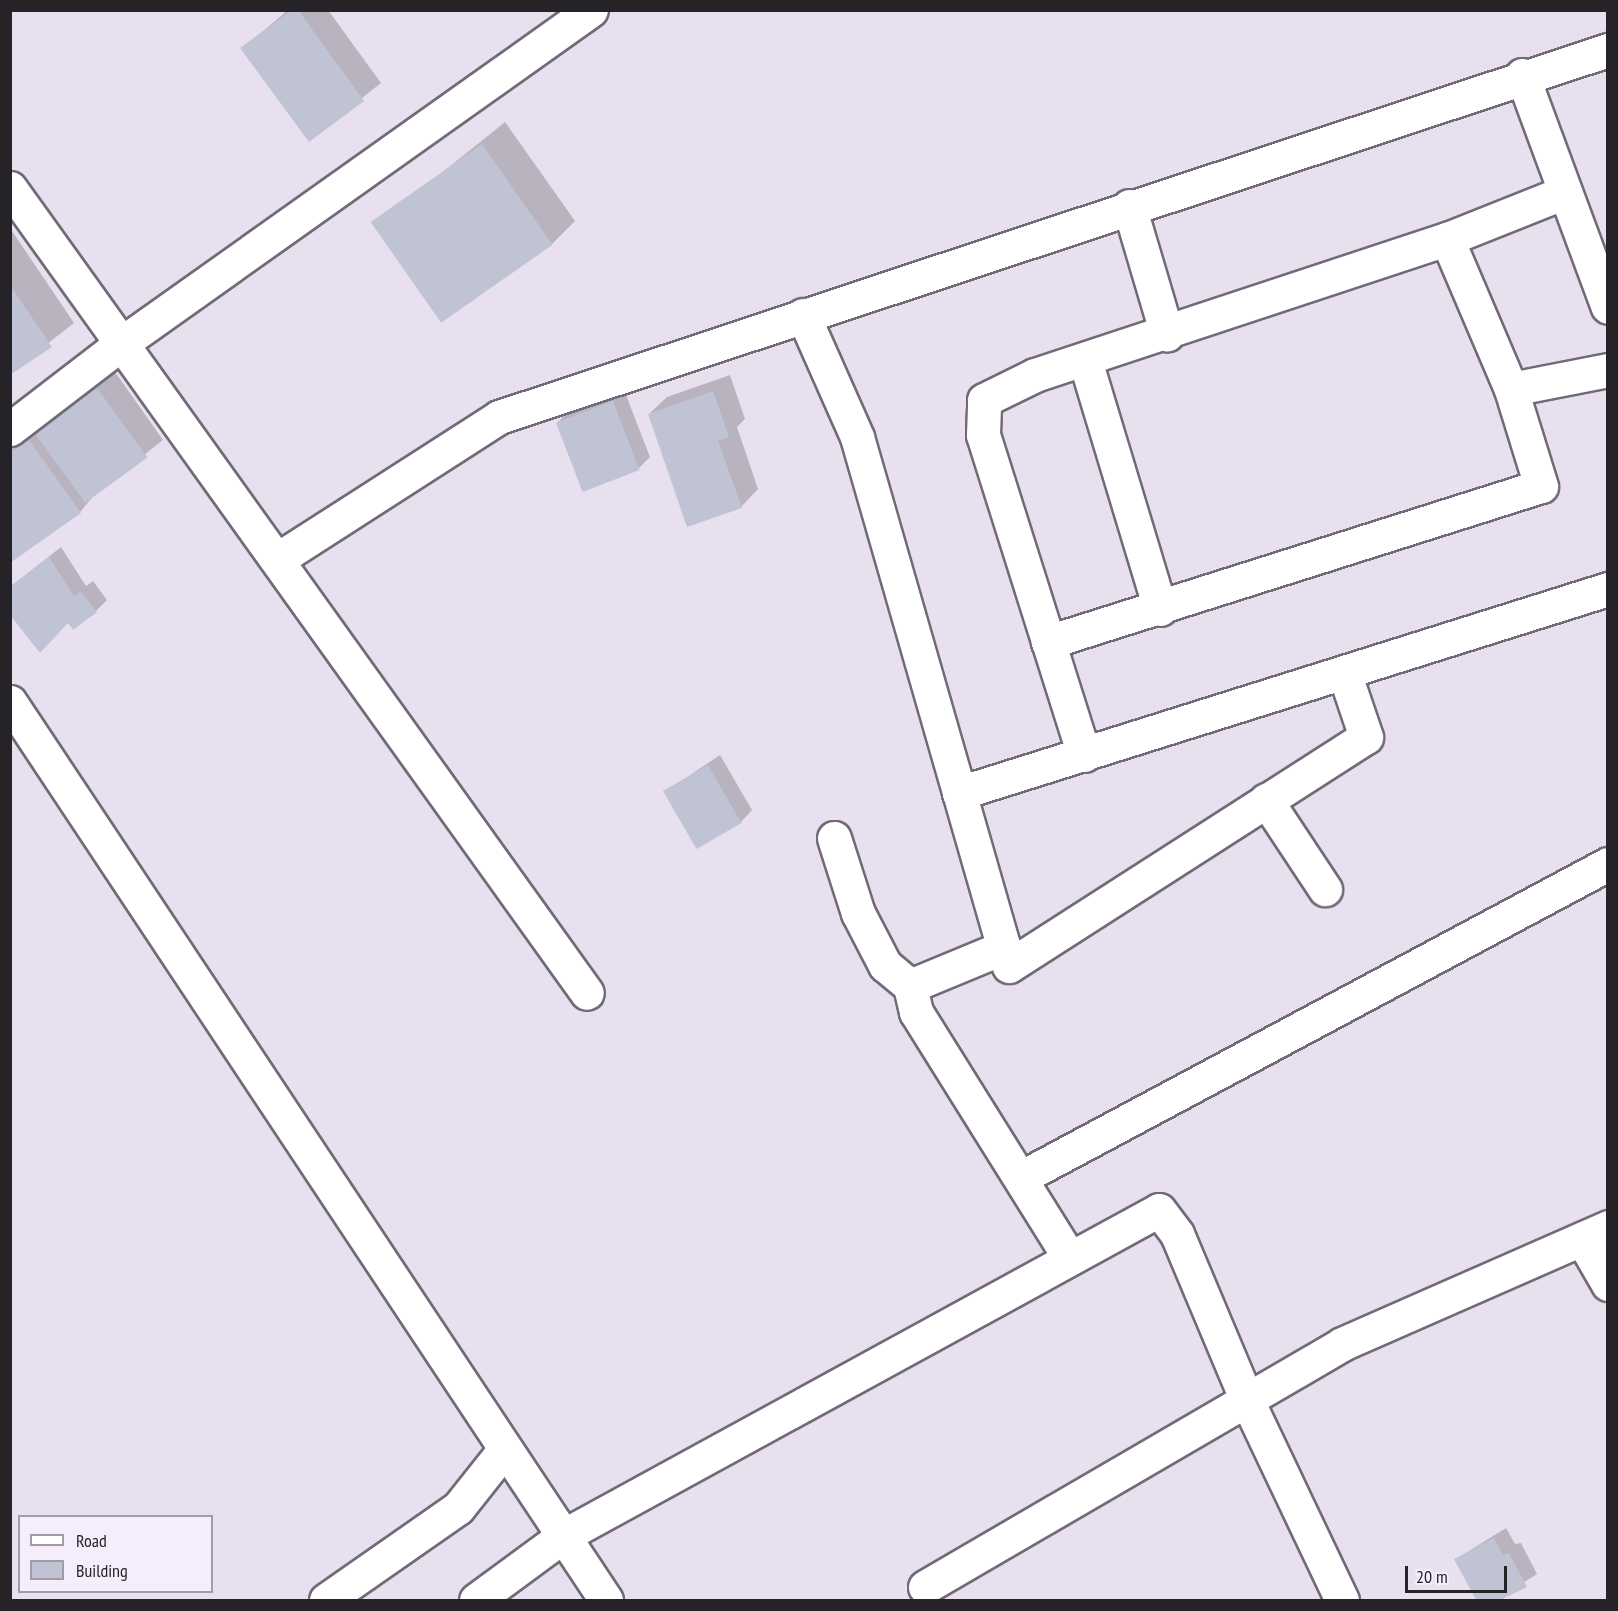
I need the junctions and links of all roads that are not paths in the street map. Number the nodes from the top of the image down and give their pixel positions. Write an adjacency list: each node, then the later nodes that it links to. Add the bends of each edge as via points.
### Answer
1 (591, 10): 11 (street)
2 (1608, 50): 3 (street)
3 (1522, 75): 5 (street); 6 (street)
4 (10, 188): 11 (street)
5 (1565, 192): 7 (street); 8 (street)
6 (1129, 207): 9 (street); 10 (street)
7 (1447, 239): 10 (street); 14 (street)
8 (1608, 307)
9 (803, 315): 16 (street, via 499,417); 23 (street, via 857,437)
10 (1167, 334): 12 (street)
11 (122, 343): 15 (street); 16 (street)
12 (1085, 360): 18 (street); 19 (street, via 984,400 983,435)
13 (1608, 370): 14 (street)
14 (1511, 389): 18 (street, via 1541,486)
15 (10, 429)
16 (278, 559): 30 (street)
17 (1608, 589): 20 (street)
18 (1160, 609): 19 (street)
19 (1048, 642): 22 (street)
20 (1345, 675): 22 (street); 24 (street, via 1366,737)
21 (10, 702): 36 (street)
22 (1084, 755): 23 (street)
23 (959, 793): 28 (street)
24 (1266, 800): 27 (street); 28 (street, via 1009,966)
25 (834, 838): 29 (street, via 858,913 885,965)
26 (1608, 864): 31 (street)
27 (1325, 889)
28 (1004, 947): 29 (street)
29 (910, 986): 31 (street, via 916,1012)
30 (587, 993)
31 (1022, 1177): 33 (street)
32 (1595, 1233): 34 (street); 35 (street, via 1342,1344)
33 (1070, 1258): 35 (street, via 1159,1210 1177,1234); 37 (street)
34 (1608, 1284)
35 (1245, 1396): 38 (street); 42 (street)
36 (505, 1449): 37 (street); 39 (street, via 458,1508)
37 (563, 1536): 40 (street); 41 (street)
38 (925, 1587)
39 (326, 1600)
40 (476, 1600)
41 (606, 1600)
42 (1342, 1600)

